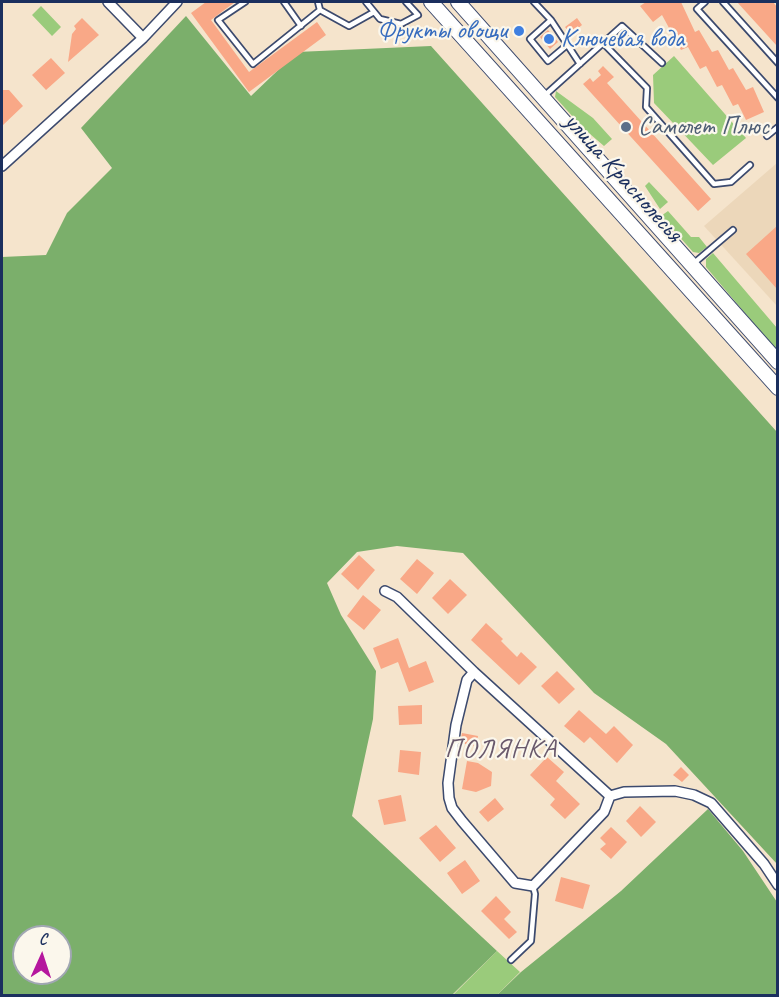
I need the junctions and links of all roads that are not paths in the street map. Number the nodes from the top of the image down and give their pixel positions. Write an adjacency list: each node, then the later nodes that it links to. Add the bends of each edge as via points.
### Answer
1 (108, 2): 17 (street)
2 (177, 2): 17 (street)
3 (245, 2): 16 (lane, via 218,20 253,64)
4 (284, 2): 16 (lane)
5 (318, 2): 13 (lane)
6 (366, 2): 14 (lane)
7 (406, 2): 14 (lane, via 418,15 401,24 380,19)
8 (431, 2): 32 (street, улица Краснолесья)
9 (458, 2): 23 (street, улица Краснолесья)
10 (534, 2): 15 (lane)
11 (705, 2): 24 (lane, via 697,9)
12 (723, 2): 21 (lane)
13 (320, 10): 14 (lane, via 349,26); 16 (lane)
14 (374, 12)
15 (551, 20): 19 (lane); 19 (lane, via 530,39 548,61)
16 (301, 26)
17 (143, 38): 28 (street)
18 (603, 42): 20 (lane, via 622,26); 22 (lane); 27 (lane, via 647,88 646,107 714,184 731,182)
19 (567, 45): 22 (lane)
20 (662, 63)
21 (777, 63)
22 (580, 64): 23 (lane)
23 (543, 97): 30 (street, улица Краснолесья)
24 (777, 98)
25 (777, 127): 26 (lane)
26 (767, 136)
27 (750, 165)
28 (2, 166)
29 (734, 230): 30 (lane)
30 (691, 266): 31 (street, улица Краснолесья)
31 (777, 362)
32 (777, 388)
33 (386, 591): 34 (street, via 397,597)
34 (474, 672): 35 (street); 37 (street, via 466,680 456,725 448,783 452,808 515,883)
35 (610, 796): 36 (street, via 675,791 711,803 764,864); 37 (street, via 604,812)
36 (777, 885)
37 (532, 886): 38 (lane, via 535,894 531,941)
38 (511, 960)

